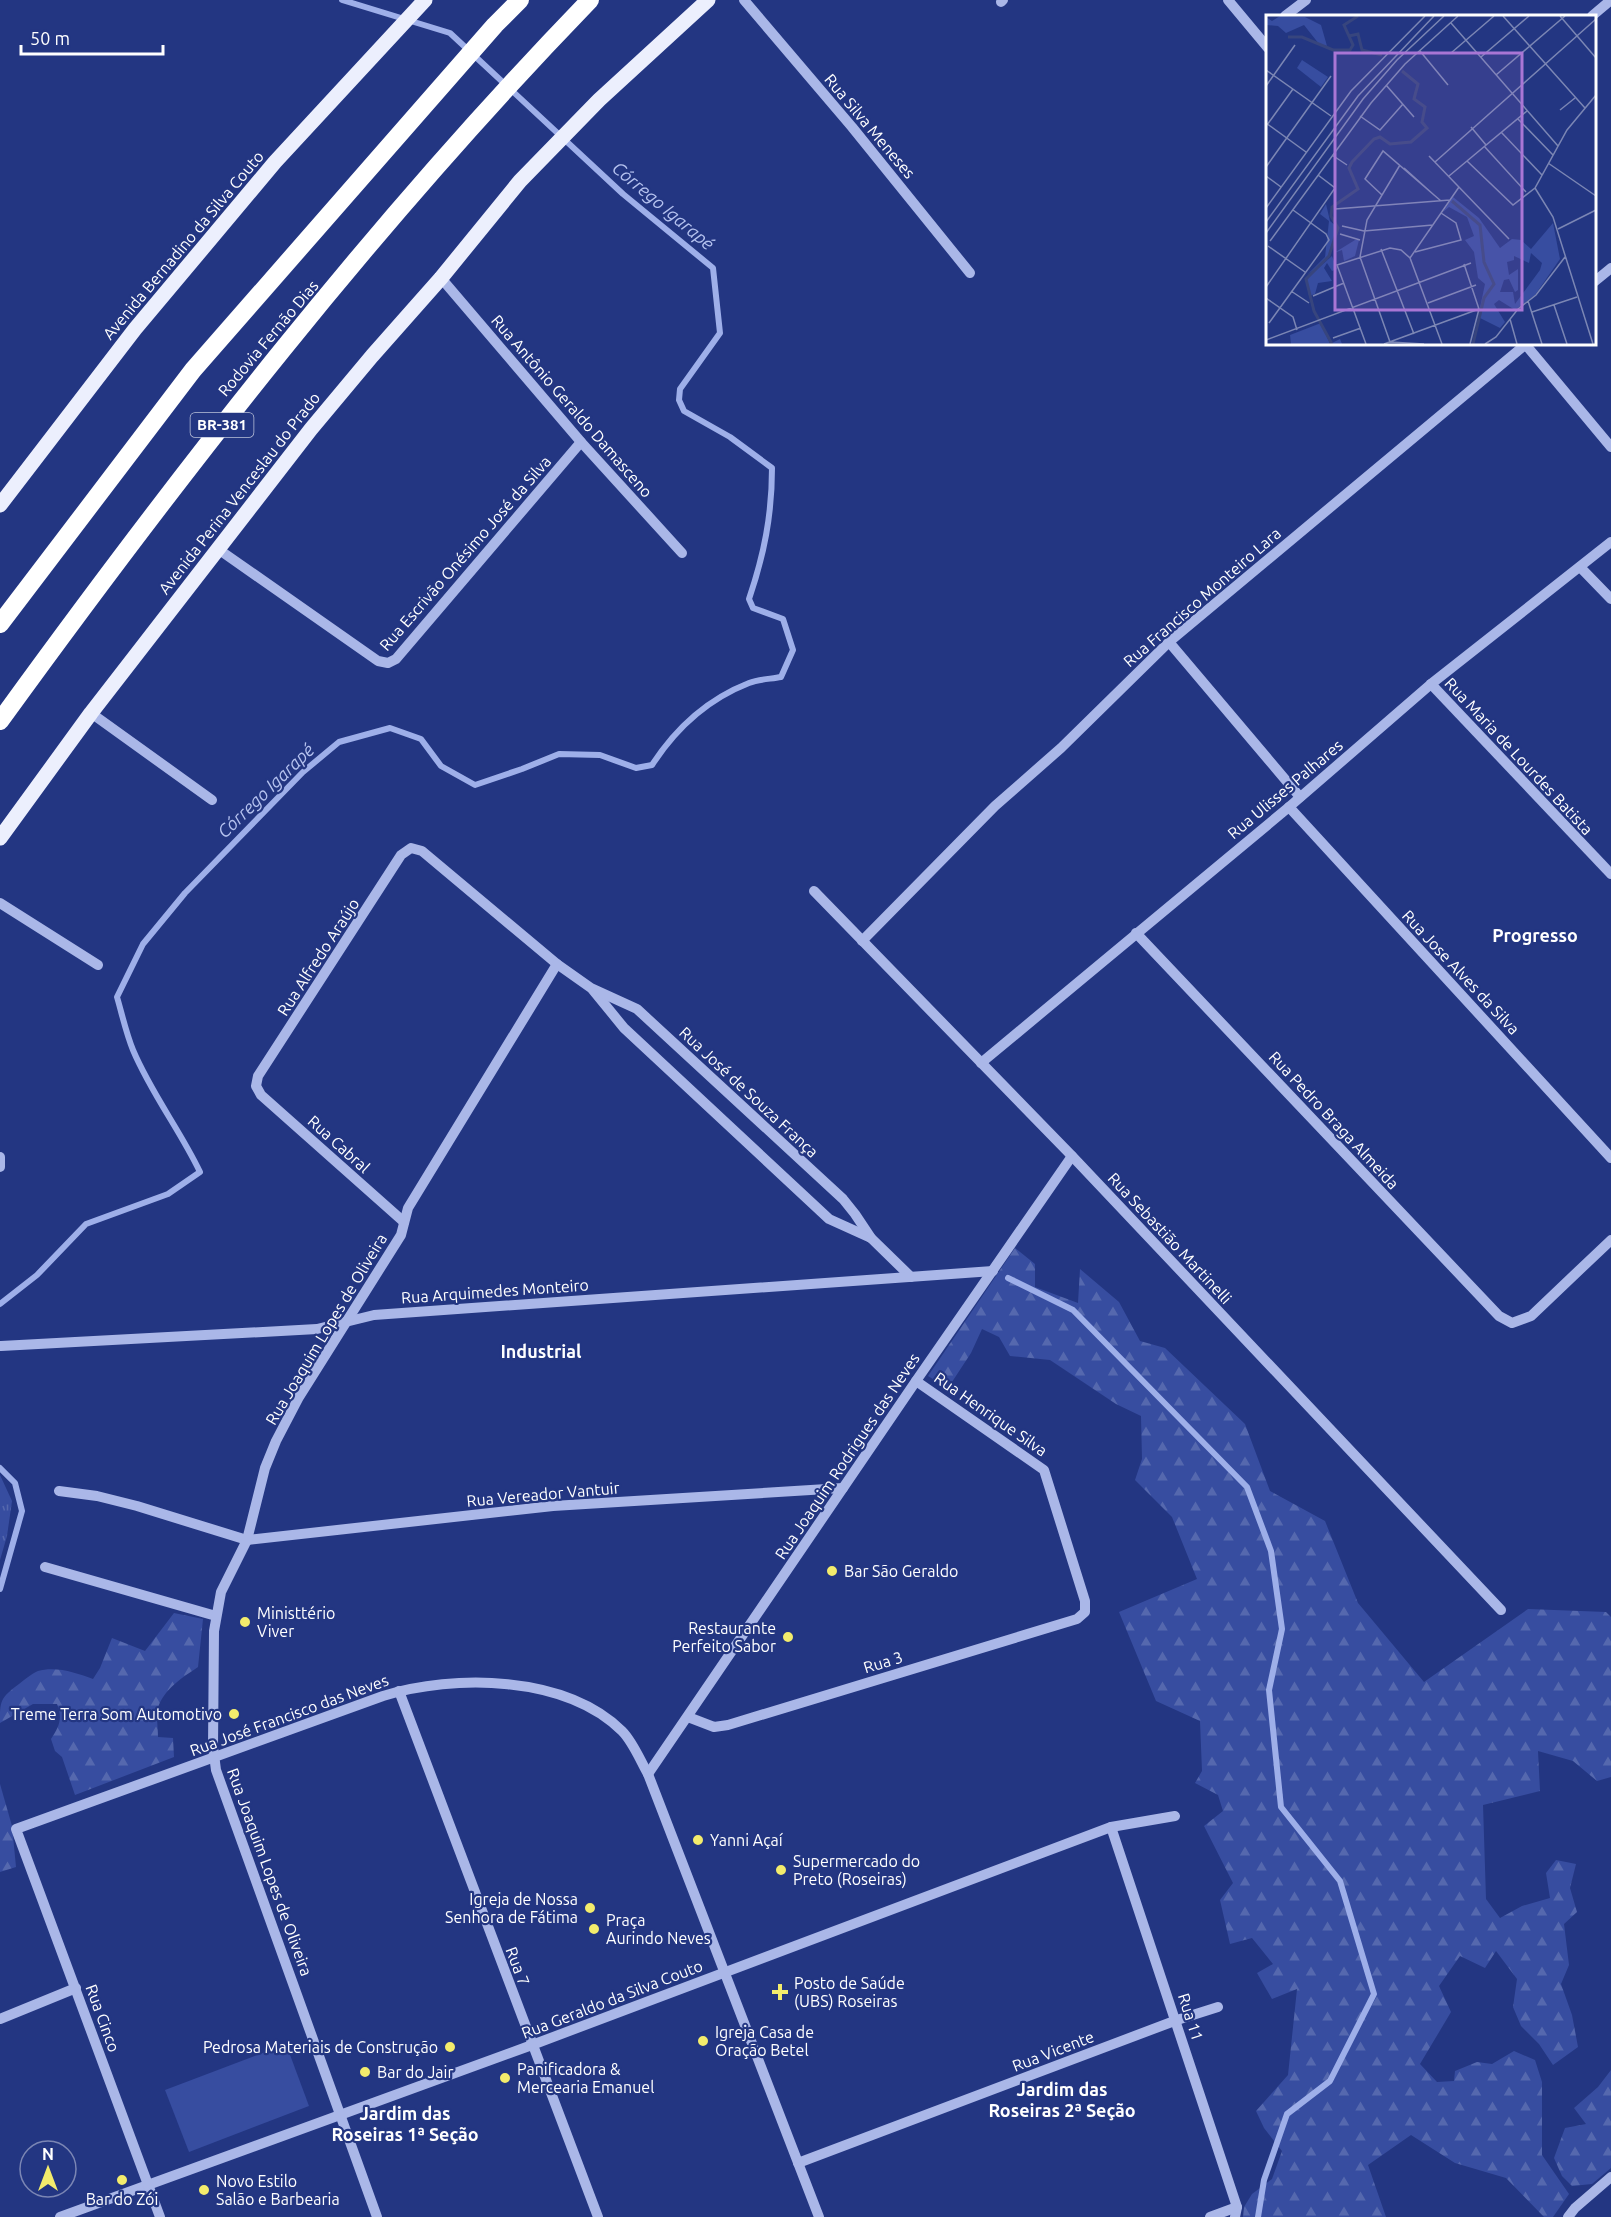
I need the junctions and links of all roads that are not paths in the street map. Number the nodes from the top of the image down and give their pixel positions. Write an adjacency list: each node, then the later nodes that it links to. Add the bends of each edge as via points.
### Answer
1 (425, 0): 20 (main road, Avenida Bernadino da Silva Couto, via 275,162 142,321)
2 (520, 0): 26 (highway, Rodovia Fernão Dias / BR-381, via 193,370)
3 (590, 0): 30 (highway, Rodovia Fernão Dias / BR-381, via 458,141 244,396)
4 (708, 0): 14 (main road, Avenida Perina Venceslau do Prado, via 598,100 520,181)
5 (744, 0): 13 (street, Rua Silva Meneses)
6 (1228, 0): 11 (street)
7 (1306, 0): 9 (street)
8 (1611, 0): 10 (street)
9 (1286, 15)
10 (1593, 15)
11 (1263, 34)
12 (1611, 268): 15 (street)
13 (970, 273)
14 (441, 278): 18 (street, Rua Antônio Geraldo Damasceno); 22 (main road, Avenida Perina Venceslau do Prado, via 319,419)
15 (1596, 280)
16 (1524, 345): 27 (street, Rua Francisco Monteiro Lara)
17 (1526, 345): 19 (street)
18 (581, 442): 22 (street, Rua Escrivão Onésimo José da Silva, via 396,659 387,663 378,661); 23 (street, Rua Antônio Geraldo Damasceno)
19 (1611, 447)
20 (0, 505)
21 (1611, 542): 24 (street, Rua Ulisses Palhares)
22 (218, 549): 29 (main road, Avenida Perina Venceslau do Prado)
23 (682, 553)
24 (1580, 567): 25 (street); 28 (street, Rua Ulisses Palhares)
25 (1611, 599)
26 (0, 624)
27 (1169, 642): 31 (street); 40 (street, Rua Francisco Monteiro Lara, via 1061,748 995,806)
28 (1431, 684): 31 (street, Rua Ulisses Palhares); 36 (street, Rua Maria de Lourdes Batista)
29 (91, 713): 32 (street); 34 (main road, Avenida Perina Venceslau do Prado)
30 (0, 721)
31 (1300, 797): 33 (street, Rua Ulisses Palhares)
32 (212, 800)
33 (1289, 807): 39 (street, Rua Ulisses Palhares); 47 (street, Rua Jose Alves da Silva)
34 (0, 838)
35 (411, 848): 41 (street, Rua José de Souza França, via 422,851); 45 (street, Rua Alfredo Araújo, via 401,855 258,1076)
36 (1611, 874)
37 (814, 891): 40 (street, Rua Sebastião Martinelli)
38 (0, 903): 42 (street)
39 (1136, 933): 44 (street, Rua Ulisses Palhares); 50 (street, Rua Pedro Braga Almeida, via 1499,1316 1512,1323 1531,1316)
40 (862, 941): 44 (street, Rua Sebastião Martinelli)
41 (556, 964): 43 (street, Rua José de Souza França); 48 (street, Rua Joaquim Lopes de Oliveira, via 408,1208)
42 (98, 965)
43 (591, 988): 49 (street, Rua José de Souza França, via 624,1028 830,1219); 49 (street, Rua José de Souza França, via 637,1008 843,1199)
44 (981, 1063): 46 (street, Rua Sebastião Martinelli)
45 (256, 1086): 48 (street, Rua Cabral, via 261,1095)
46 (1072, 1156): 51 (street, Rua Joaquim Rodrigues das Neves); 60 (street, Rua Sebastião Martinelli)
47 (1611, 1158)
48 (404, 1222): 53 (street, Rua Joaquim Lopes de Oliveira, via 401,1235)
49 (871, 1238): 52 (street, Rua José de Souza França)
50 (1611, 1240)
51 (993, 1271): 52 (street, Rua Arquimedes Monteiro); 55 (street, Rua Joaquim Rodrigues das Neves)
52 (910, 1277): 53 (street, Rua Arquimedes Monteiro, via 374,1315)
53 (346, 1323): 54 (street, Rua Arquimedes Monteiro, via 317,1329); 58 (street, Rua Joaquim Lopes de Oliveira, via 276,1441)
54 (1, 1346)
55 (916, 1381): 56 (street, Rua Joaquim Rodrigues das Neves); 61 (street, Rua Henrique Silva, via 1044,1470 1086,1601)
56 (843, 1488): 58 (street, Rua Vereador Vantuir, via 553,1506); 64 (street, Rua Joaquim Rodrigues das Neves)
57 (58, 1491): 58 (street, via 137,1506)
58 (247, 1540): 62 (street, Rua Joaquim Lopes de Oliveira, via 221,1592)
59 (45, 1567): 62 (street)
60 (1501, 1610)
61 (1085, 1612): 64 (street, Rua 3, via 1077,1619 728,1725 714,1727)
62 (216, 1616): 65 (street, Rua Joaquim Lopes de Oliveira)
63 (399, 1691): 65 (street, Rua José Francisco das Neves); 66 (street, Rua José Francisco das Neves, via 444,1684 496,1684 536,1689 572,1700 623,1732); 75 (street, Rua 7)
64 (688, 1717): 66 (street, Rua Joaquim Rodrigues das Neves)
65 (214, 1758): 69 (street, Rua José Francisco das Neves); 76 (street, Rua Joaquim Lopes de Oliveira)
66 (648, 1774): 70 (street, Rua José Francisco das Neves)
67 (1175, 1816): 68 (street, Rua Geraldo da Silva Couto)
68 (1111, 1827): 70 (street, Rua Geraldo da Silva Couto); 74 (street, Rua 11)
69 (16, 1829): 71 (street, Rua Cinco)
70 (725, 1972): 75 (street, Rua Geraldo da Silva Couto); 77 (street, Rua José Francisco das Neves)
71 (76, 1988): 73 (street); 79 (street, Rua Cinco)
72 (1218, 2007): 74 (street, Rua Vicente)
73 (0, 2019)
74 (1177, 2020): 77 (street, Rua Vicente); 80 (street, Rua 11)
75 (532, 2045): 76 (street, Rua Geraldo da Silva Couto); 84 (street, Rua 7)
76 (340, 2115): 79 (street, Rua Geraldo da Silva Couto); 83 (street, Rua Joaquim Lopes de Oliveira)
77 (798, 2163): 85 (street, Rua José Francisco das Neves)
78 (1611, 2177): 87 (street)
79 (148, 2185): 81 (street, Rua Geraldo da Silva Couto); 82 (street, Rua Cinco)
80 (1236, 2212): 86 (street)
81 (60, 2217)
82 (160, 2217)
83 (377, 2217)
84 (598, 2217)
85 (819, 2217)
86 (1210, 2217)
87 (1568, 2217)

